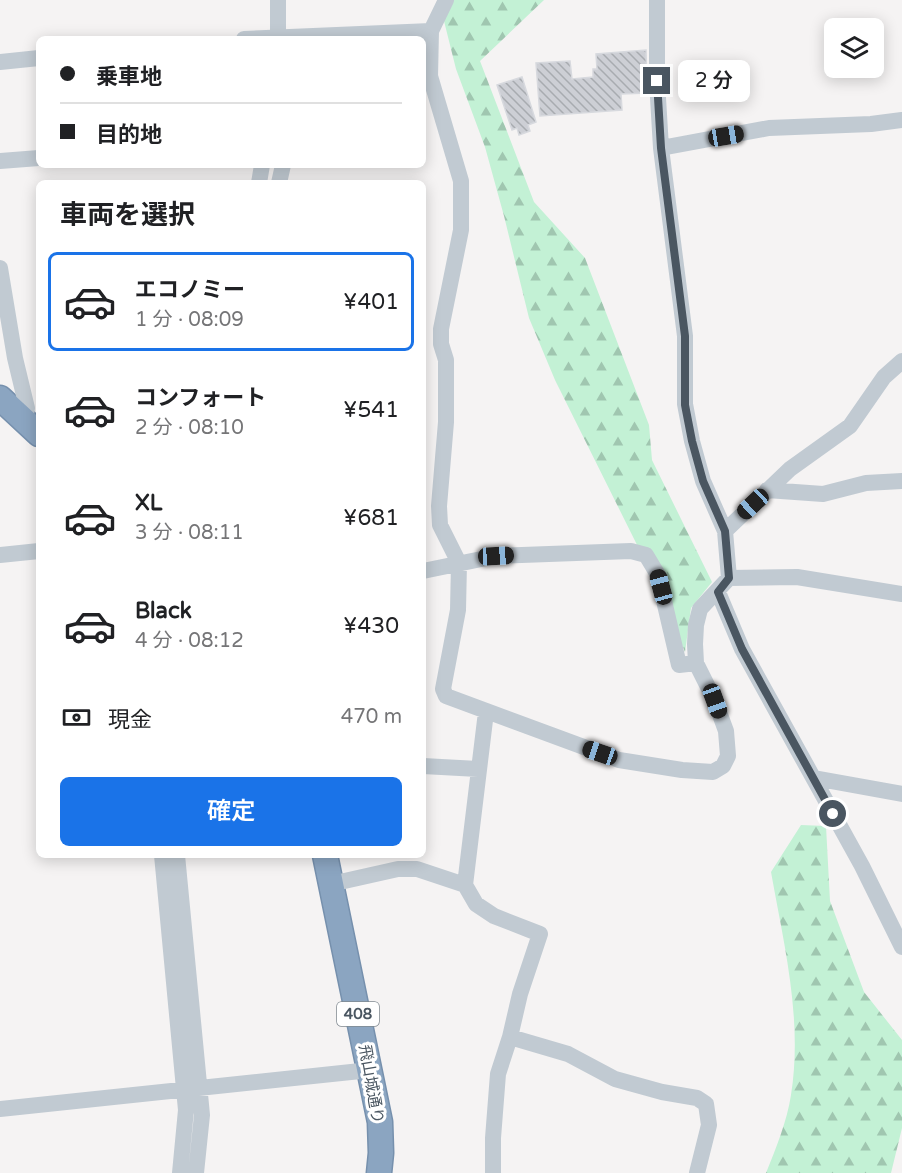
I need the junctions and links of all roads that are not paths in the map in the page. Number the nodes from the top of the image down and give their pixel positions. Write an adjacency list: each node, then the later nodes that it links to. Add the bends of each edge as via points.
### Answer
1 (278, 0): 5 (street)
2 (446, 0): 4 (street)
3 (657, 0): 10 (street)
4 (431, 31): 6 (street); 22 (street, via 430,76 461,180 461,230 441,329 446,360 446,422 439,506 440,525)
5 (279, 36)
6 (322, 36)
7 (36, 58): 8 (street)
8 (0, 62)
9 (902, 120): 10 (street, via 769,128)
10 (661, 148): 19 (street, via 685,336 687,414 703,481)
11 (36, 158): 12 (street)
12 (0, 160)
13 (0, 267): 16 (street)
14 (902, 361): 18 (street, via 884,377 850,426)
15 (0, 398): 16 (highway)
16 (32, 428)
17 (902, 481): 18 (street, via 866,483 823,494)
18 (767, 490): 19 (street)
19 (725, 531): 24 (street)
20 (36, 551): 21 (street)
21 (0, 555)
22 (459, 563): 23 (street); 27 (street, via 496,556 604,551 632,550 646,555 658,575 679,665); 28 (street, via 458,610 443,688 446,696)
23 (426, 571)
24 (729, 578): 25 (street); 26 (street, via 797,577)
25 (718, 592): 27 (street, via 700,609); 31 (street, via 742,649)
26 (902, 594)
27 (696, 663): 28 (street, via 726,731 728,756 723,766 712,772 619,760)
28 (486, 712): 30 (street)
29 (426, 766): 30 (street)
30 (478, 769): 37 (street)
31 (814, 778): 32 (street); 38 (street)
32 (902, 794)
33 (162, 858): 41 (street)
34 (177, 858): 41 (street)
35 (326, 858): 36 (highway, 飛山城通り / 408)
36 (331, 884): 37 (street, via 398,869 417,869); 40 (highway, 飛山城通り / 408)
37 (465, 885): 39 (street, via 476,904 540,934)
38 (902, 947)
39 (510, 1037): 46 (street, via 498,1074); 47 (street, via 568,1054 615,1079 697,1098 706,1104 709,1125)
40 (369, 1070): 41 (street); 45 (highway, 飛山城通り / 408, via 380,1122)
41 (192, 1088): 42 (street); 43 (street); 44 (street, via 202,1115)
42 (0, 1109)
43 (180, 1173)
44 (196, 1173)
45 (379, 1173)
46 (494, 1173)
47 (697, 1173)

